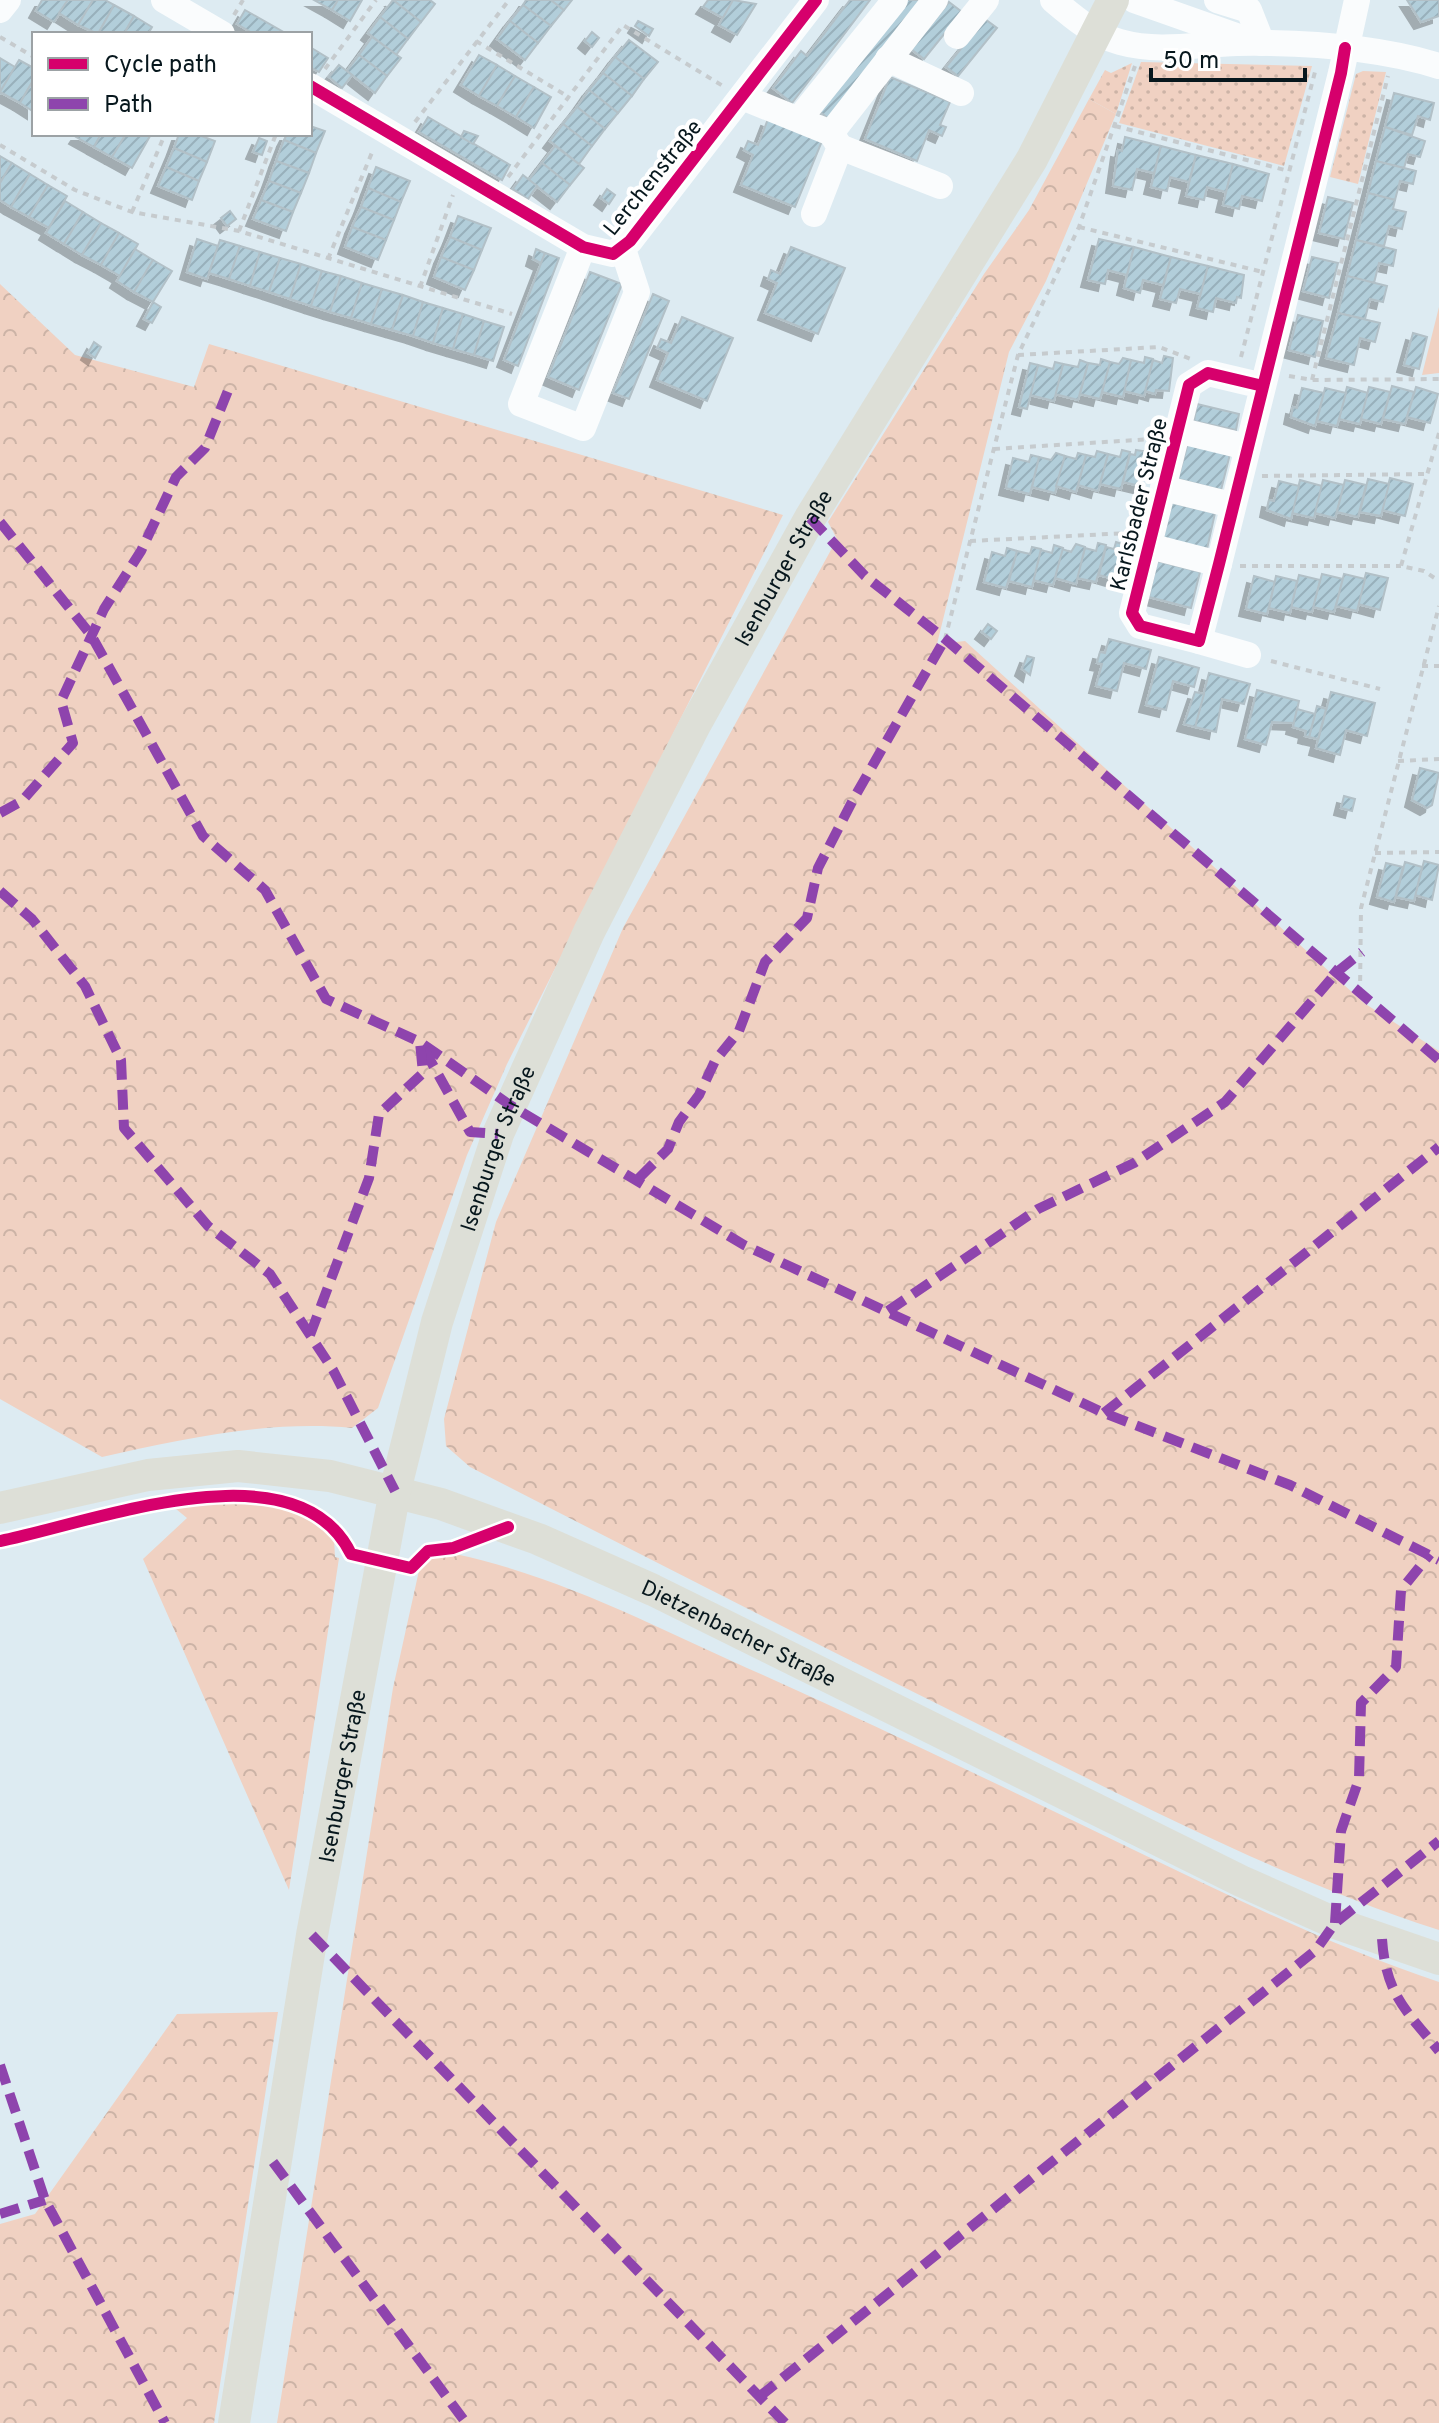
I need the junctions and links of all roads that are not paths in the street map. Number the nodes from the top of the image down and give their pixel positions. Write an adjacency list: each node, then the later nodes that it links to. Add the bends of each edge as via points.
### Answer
1 (8, 0): 12 (street)
2 (164, 0): 13 (street)
3 (895, 0): 23 (street)
4 (935, 0): 18 (street)
5 (986, 0): 15 (street)
6 (1053, 0): 14 (street)
7 (1113, 0): 14 (main road, Isenburger Straße)
8 (1134, 0): 16 (street)
9 (1217, 0): 16 (street, via 1249,10)
10 (1357, 0): 17 (street)
11 (813, 1): 22 (street, Lerchenstraße)
12 (0, 10)
13 (219, 32)
14 (1097, 33): 16 (street, via 1121,43 1162,47); 38 (main road, Isenburger Straße, via 1032,159 810,518 589,932 520,1080 476,1197 437,1322)
15 (957, 36)
16 (1262, 43): 17 (street)
17 (1337, 47): 19 (street); 29 (street)
18 (888, 59): 21 (street); 24 (street)
19 (1439, 66)
20 (312, 87): 27 (street, Lerchenstraße)
21 (961, 93)
22 (742, 97): 23 (street); 28 (street, Lerchenstraße)
23 (799, 119): 24 (street)
24 (836, 140): 25 (street); 26 (street)
25 (940, 186)
26 (814, 214)
27 (583, 247): 28 (street, Lerchenstraße, via 603,254); 28 (street, via 521,404 583,428 637,292)
28 (623, 249)
29 (1265, 378): 30 (street, Karlsbader Straße, via 1208,373 1189,385); 31 (street)
30 (1176, 434): 31 (street); 32 (street, Karlsbader Straße)
31 (1247, 447): 33 (street)
32 (1163, 488): 33 (street); 34 (street, Karlsbader Straße)
33 (1232, 505): 35 (street)
34 (1150, 539): 35 (street); 36 (street, Karlsbader Straße, via 1133,619 1140,626)
35 (1219, 564): 36 (street)
36 (1199, 641): 37 (street)
37 (1248, 655)
38 (395, 1491): 39 (main road, Dietzenbacher Straße, via 299,1471 213,1467 148,1475); 40 (main road, Dietzenbacher Straße, via 508,1527 596,1564 1229,1875 1335,1923); 41 (main road, Isenburger Straße, via 312,1935)
39 (0, 1508)
40 (1439, 1959)
41 (234, 2423)

